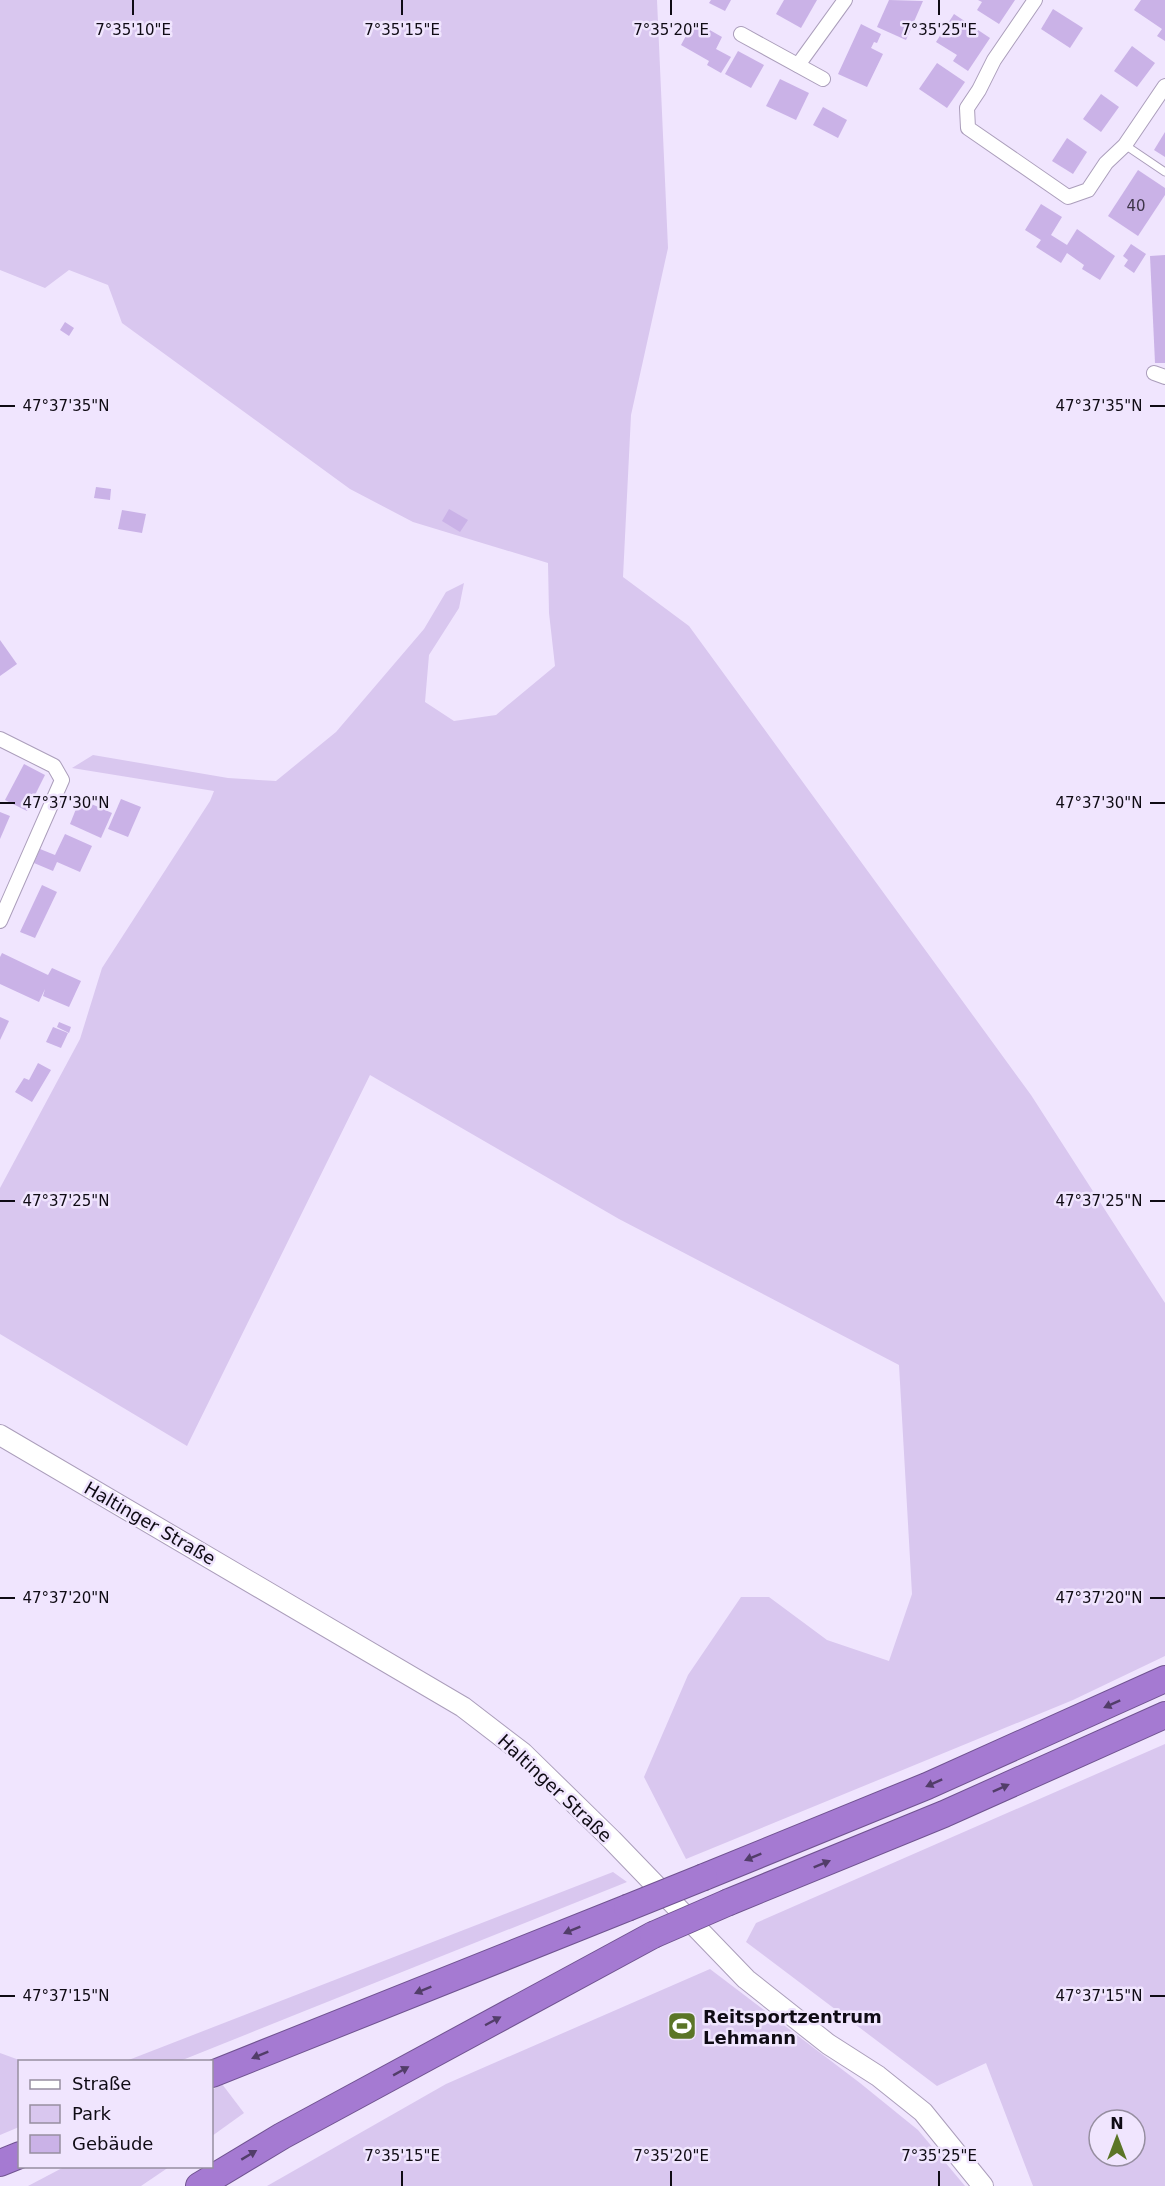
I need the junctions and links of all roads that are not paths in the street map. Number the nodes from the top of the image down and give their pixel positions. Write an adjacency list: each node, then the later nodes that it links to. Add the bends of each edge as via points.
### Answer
1 (845, 0): 4 (street)
2 (1035, 0): 7 (street, via 967,108 968,128 1068,196 1088,190 1106,163)
3 (741, 34): 4 (street)
4 (798, 65): 5 (street)
5 (823, 79)
6 (1165, 86): 7 (street)
7 (1125, 145): 8 (lane)
8 (1165, 172)
9 (0, 739): 10 (street, via 54,766 62,780)
10 (0, 921)
11 (0, 1435): 18 (street, Haltinger Straße, via 463,1707 522,1753 746,1979 923,2112)
12 (1165, 1679): 14 (highway, one-way to 14, bridge, via 927,1786)
13 (1165, 1715): 17 (highway, one-way to 13, bridge, via 292,2131 653,1935 944,1814)
14 (213, 2074)
15 (18, 2156): 16 (highway)
16 (0, 2163)
17 (199, 2186)
18 (983, 2186)

